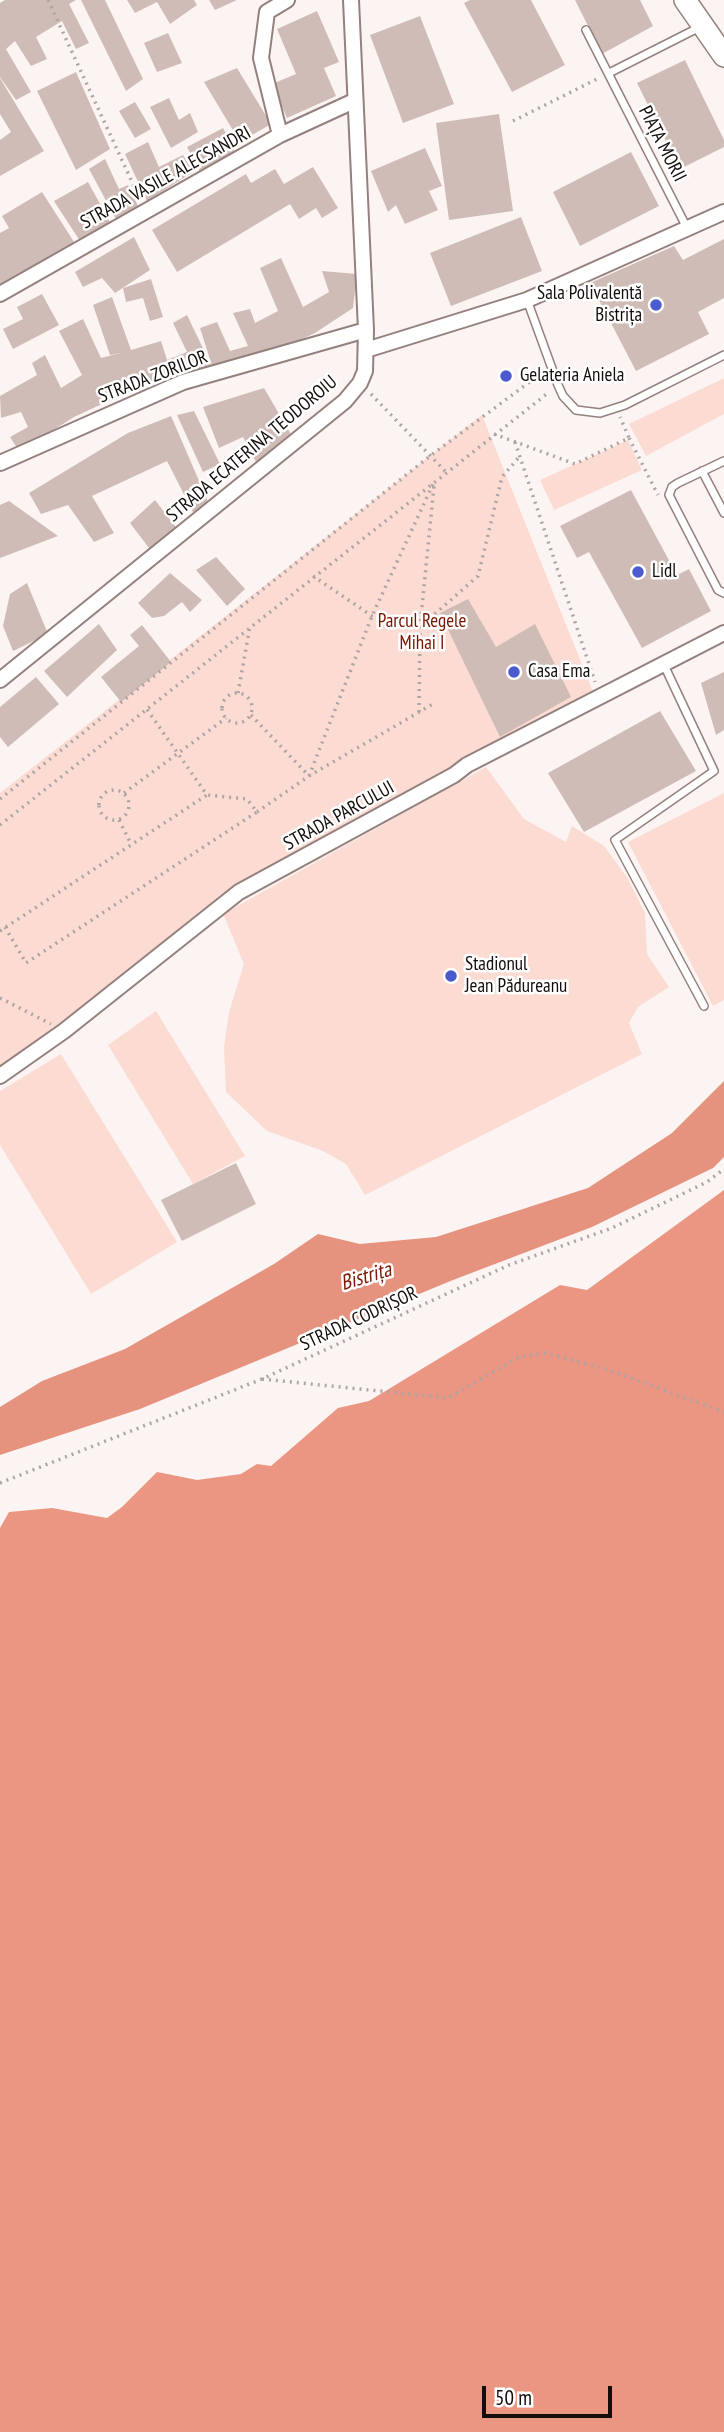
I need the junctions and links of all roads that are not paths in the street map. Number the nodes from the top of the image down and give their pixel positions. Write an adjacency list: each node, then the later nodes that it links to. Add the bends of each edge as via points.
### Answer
1 (286, 0): 9 (street, via 267,12 261,58)
2 (351, 0): 8 (street, STRADA ECATERINA TEODOROIU)
3 (685, 0): 4 (street)
4 (702, 26): 6 (street); 7 (lane)
5 (586, 30): 7 (lane, PIAȚA MORII)
6 (724, 56)
7 (609, 74): 11 (lane, PIAȚA MORII)
8 (355, 101): 9 (street, STRADA VASILE ALECSANDRI); 14 (street, STRADA ECATERINA TEODOROIU)
9 (281, 135): 12 (street, STRADA VASILE ALECSANDRI)
10 (724, 212): 11 (street)
11 (687, 229): 13 (street)
12 (0, 294)
13 (527, 300): 15 (street); 16 (lane, via 558,385 576,410 600,413 615,408)
14 (366, 330): 15 (street, STRADA ECATERINA TEODOROIU); 18 (street, STRADA ZORILOR, via 183,382)
15 (366, 350): 24 (street, STRADA ECATERINA TEODOROIU, via 360,383 345,401)
16 (724, 355)
17 (724, 461): 19 (lane)
18 (0, 463)
19 (702, 471): 20 (lane); 21 (lane, via 672,487 669,495 718,590)
20 (724, 513)
21 (724, 593)
22 (724, 633): 23 (street, STRADA PARCULUI)
23 (664, 665): 25 (lane, via 714,771 615,840); 26 (street, STRADA PARCULUI, via 467,765 239,891 64,1031)
24 (0, 680)
25 (704, 1006)
26 (0, 1076)

